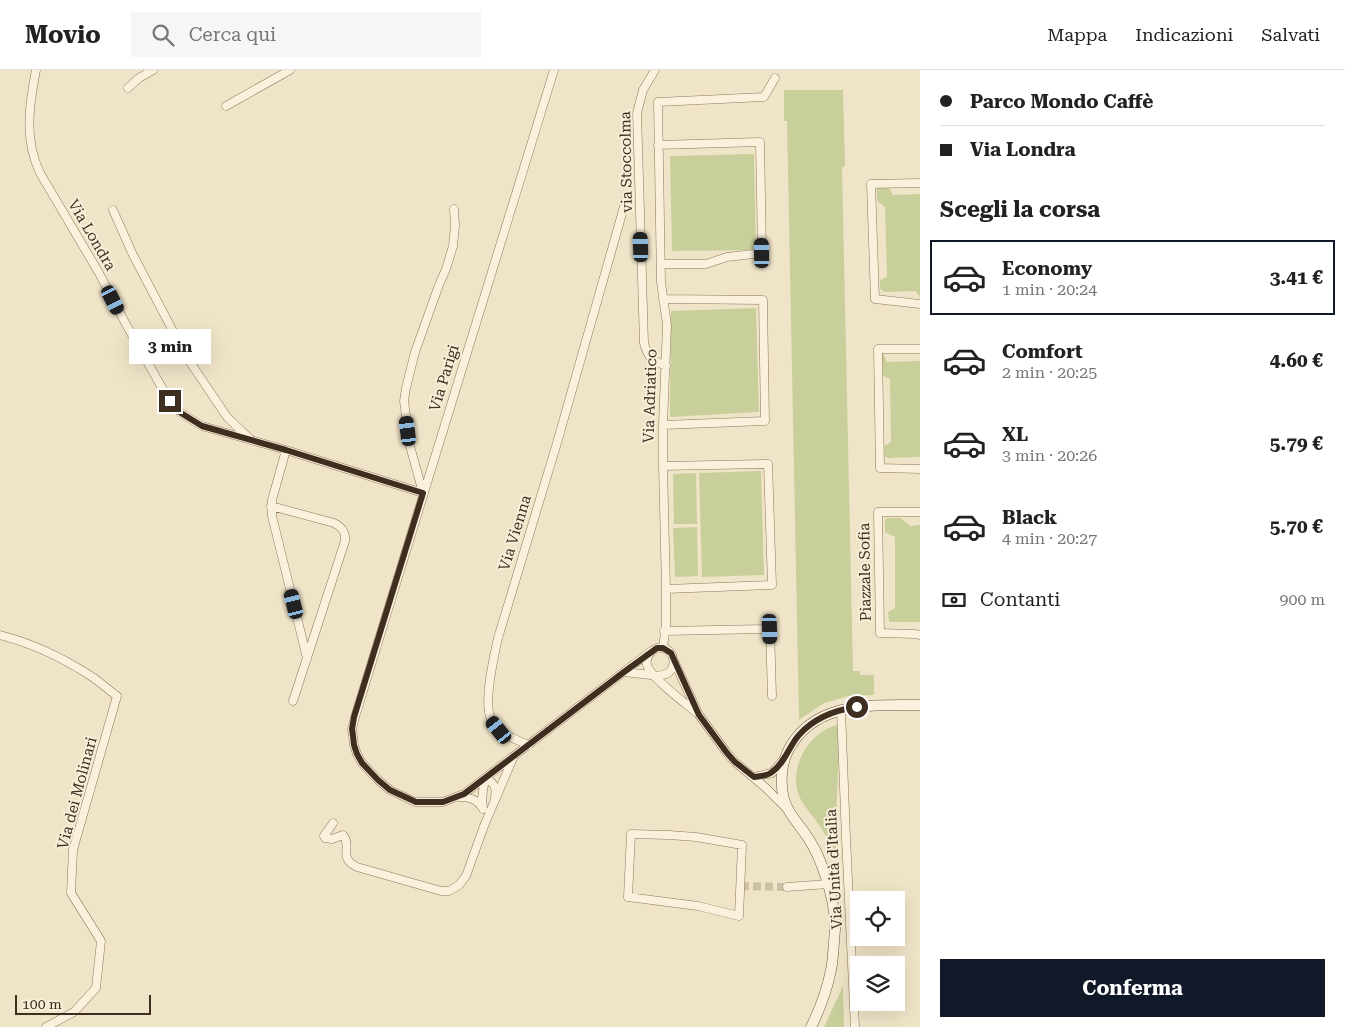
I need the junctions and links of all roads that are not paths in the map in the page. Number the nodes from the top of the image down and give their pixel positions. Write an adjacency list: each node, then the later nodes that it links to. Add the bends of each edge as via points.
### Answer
1 (36, 70): 20 (street, Via Londra, via 29,135 34,161 161,386 181,413 202,426)
2 (154, 70): 7 (street)
3 (290, 70): 8 (street)
4 (554, 70): 24 (street, Via Parigi)
5 (656, 70): 18 (street, via Stoccolma, via 643,90 637,113 644,343 652,360)
6 (775, 78): 9 (street, Via Adriatico, via 764,97 658,102)
7 (128, 88)
8 (226, 106)
9 (658, 145): 14 (street, Via Adriatico); 14 (street, via 760,142 762,253 728,257 706,264)
10 (920, 183): 16 (street, via 870,184 875,299)
11 (627, 196): 42 (street, Via Vienna, via 492,668 488,709 491,720 499,730)
12 (454, 209): 24 (street, via 453,246 416,352 404,401 410,446)
13 (113, 210): 20 (street, via 186,356 227,416)
14 (661, 264): 15 (street, Via Adriatico)
15 (663, 299): 18 (street, Via Adriatico, via 667,325); 19 (street, via 762,300 765,421)
16 (920, 304)
17 (920, 349): 23 (street, via 878,349 880,468)
18 (666, 366): 19 (street, Via Adriatico)
19 (663, 425): 22 (street, Via Adriatico)
20 (253, 442): 21 (street, Via Londra)
21 (286, 450): 24 (street, Via Londra); 25 (street)
22 (663, 466): 27 (street, Via Adriatico); 27 (street, via 768,464 772,585)
23 (920, 469)
24 (423, 493): 47 (street, Via Parigi, via 352,729 354,745 362,763 390,790 416,802 443,802)
25 (271, 506): 33 (street); 33 (street, via 334,523 345,535)
26 (920, 512): 30 (street, Piazzale Sofia, via 878,512 880,633)
27 (666, 589): 28 (street, Via Adriatico)
28 (664, 631): 31 (street, Via Adriatico); 37 (street, via 770,629)
29 (0, 635): 56 (street, Via dei Molinari, via 48,652 87,673 117,696 73,850 71,893 101,941 96,988 74,1012)
30 (920, 635)
31 (663, 648): 32 (street); 34 (street, via 671,653)
32 (650, 652): 35 (street); 36 (street, via 646,663)
33 (307, 658): 38 (street)
34 (674, 661): 36 (street, via 668,674); 41 (street)
35 (624, 672): 36 (street); 42 (street)
36 (654, 676): 41 (street)
37 (772, 696)
38 (293, 701)
39 (920, 705): 40 (street)
40 (841, 710): 44 (street, via 812,723 791,745); 58 (street, Via Unità d'Italia)
41 (699, 715): 45 (street, via 727,753)
42 (529, 745): 43 (street, Via Parigi)
43 (514, 757): 46 (street, Via Parigi); 48 (street)
44 (784, 760): 45 (street, via 772,773); 50 (street, via 782,784)
45 (754, 777): 50 (street)
46 (485, 778): 47 (street, Via Parigi); 48 (street, via 495,787); 49 (street)
47 (456, 797): 49 (street, via 474,799)
48 (494, 804): 52 (street)
49 (483, 809): 52 (street)
50 (788, 810): 54 (street, via 811,842)
51 (333, 823): 52 (street, via 324,836 326,839 343,835 346,838 350,864 441,891 449,891 466,876)
52 (484, 826)
53 (742, 845): 53 (street, via 687,836 631,834 628,897 698,906 740,916)
54 (828, 884): 55 (street); 57 (street, via 836,922 831,970 822,1004)
55 (787, 887)
56 (46, 1027)
57 (811, 1027)
58 (855, 1027)

